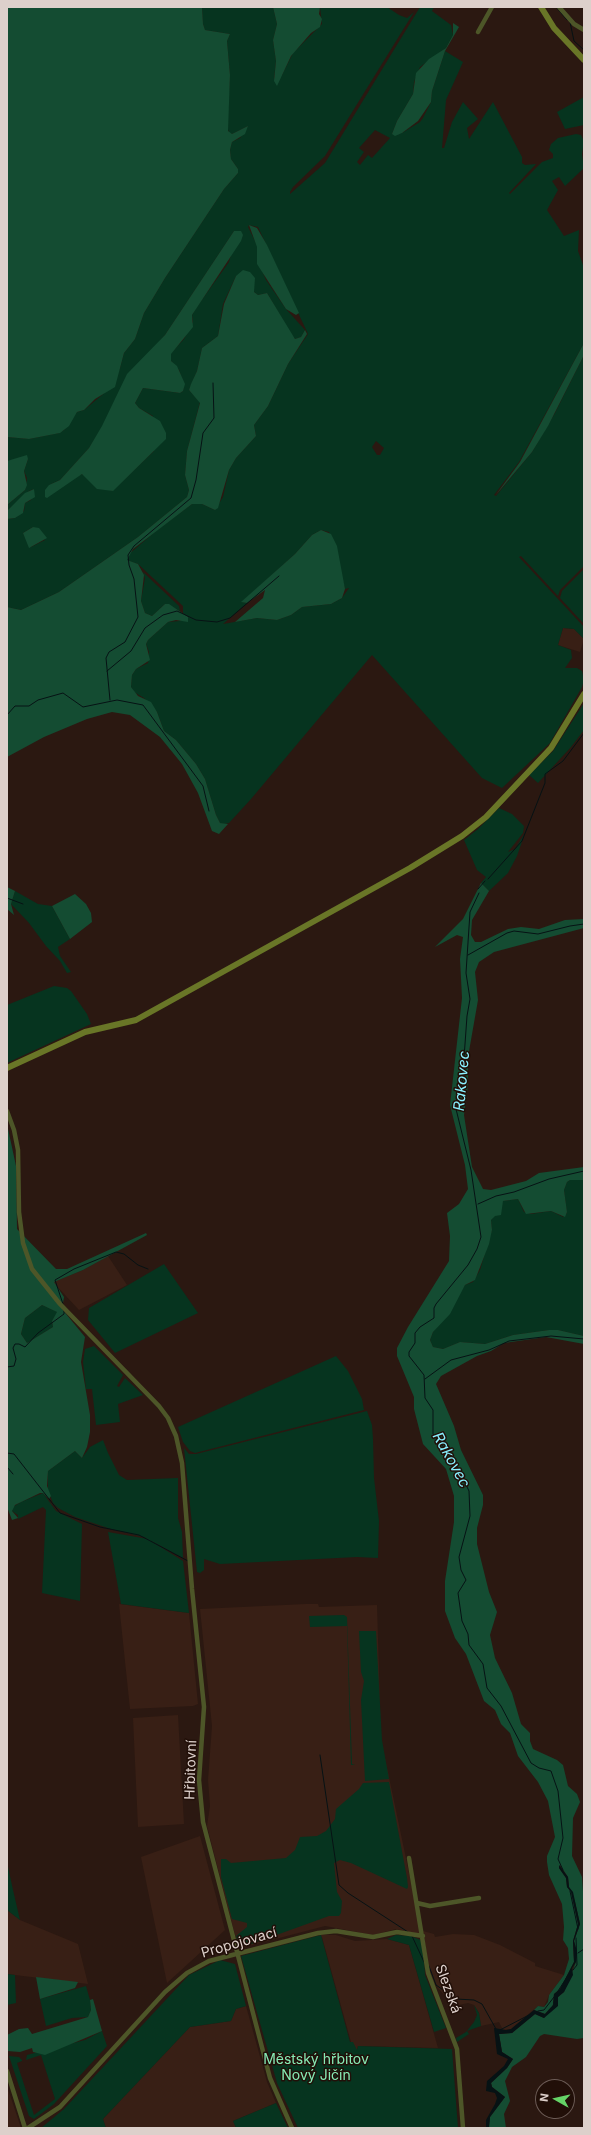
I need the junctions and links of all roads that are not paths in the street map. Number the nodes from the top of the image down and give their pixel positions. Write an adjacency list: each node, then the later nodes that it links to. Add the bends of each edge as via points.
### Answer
1 (492, 7): 5 (street)
2 (541, 7): 6 (main road, via 554,28)
3 (559, 7): 4 (street, via 574,24)
4 (584, 30)
5 (478, 32)
6 (584, 60)
7 (584, 694): 8 (main road, via 551,748 486,817 462,836 136,1020 88,1031)
8 (7, 1068)
9 (7, 1111): 14 (street, Hřbitovní, via 18,1150 19,1212 23,1243 32,1269 60,1304 158,1406 174,1430 182,1463 204,1707 199,1780 200,1808)
10 (409, 1858): 12 (street, Slezská)
11 (479, 1898): 12 (street, via 430,1906)
12 (417, 1903): 13 (street, Slezská)
13 (422, 1936): 14 (street, Propojovací, via 397,1932 373,1937 336,1931); 18 (street, Slezská, via 430,1981 457,2049)
14 (236, 1953): 16 (street, Propojovací, via 209,1961 187,1973 165,1992 60,2107); 17 (street, Hřbitovní, via 270,2078)
15 (7, 2071): 16 (street)
16 (27, 2128)
17 (292, 2128)
18 (463, 2128)

